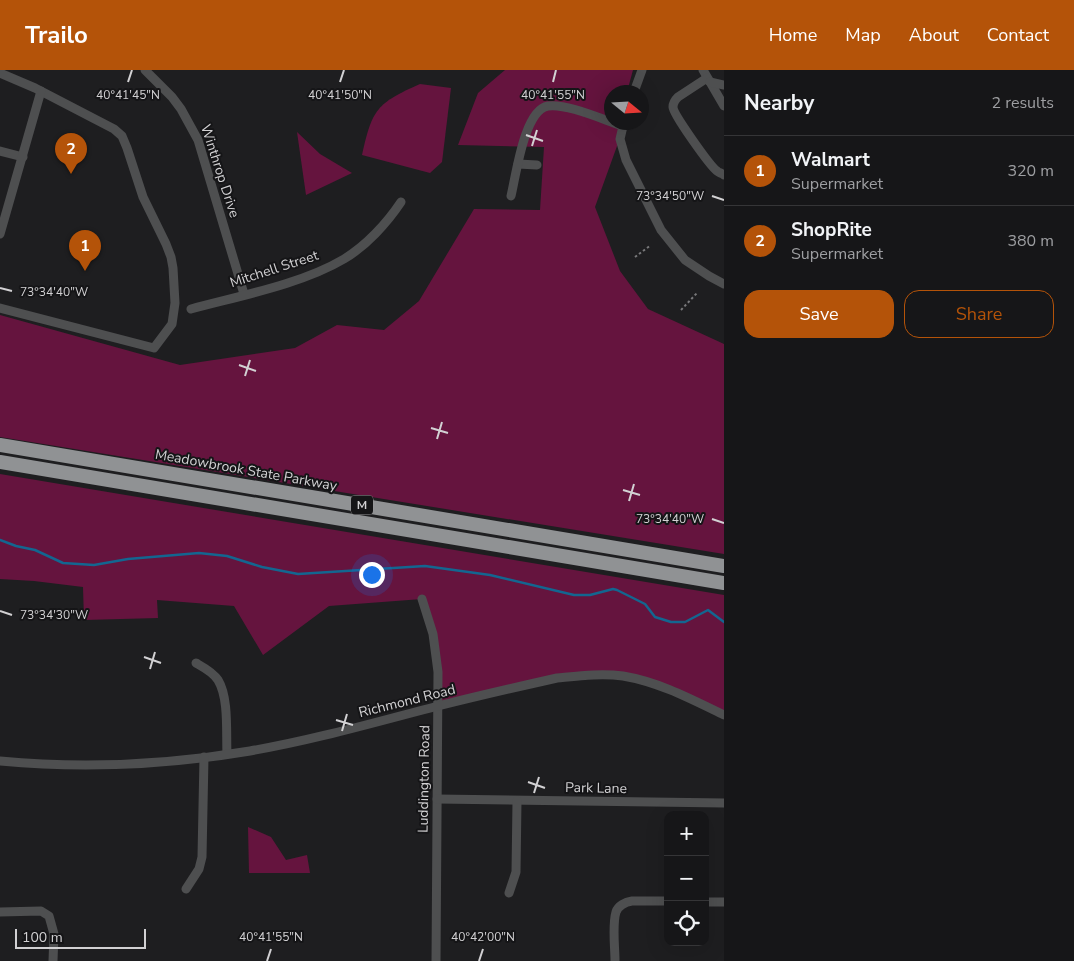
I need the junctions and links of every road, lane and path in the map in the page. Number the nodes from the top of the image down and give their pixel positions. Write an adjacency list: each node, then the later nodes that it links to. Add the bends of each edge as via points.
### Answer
1 (145, 70): 23 (street, Winthrop Drive, via 172,97 198,140)
2 (642, 70): 5 (street)
3 (0, 73): 7 (street)
4 (706, 76): 6 (street); 8 (street); 15 (street, via 678,97 673,108 717,172)
5 (637, 85)
6 (724, 85)
7 (41, 91): 12 (street); 24 (street, via 122,136 143,197 171,257 175,303 172,324 154,348)
8 (724, 106)
9 (604, 118): 13 (street, via 565,107 539,109 532,119)
10 (622, 130): 21 (street, via 620,139 626,160 661,230 685,260)
11 (0, 151): 12 (street)
12 (23, 157): 18 (street)
13 (518, 164): 14 (street); 16 (street)
14 (537, 165)
15 (724, 175)
16 (511, 196)
17 (401, 202): 23 (street, Mitchell Street, via 371,237 346,258 312,274)
18 (0, 234)
19 (651, 245): 20 (path)
20 (635, 257)
21 (724, 284)
22 (697, 293): 26 (path)
23 (244, 294): 25 (street, Mitchell Street)
24 (0, 308)
25 (190, 309)
26 (681, 310)
27 (0, 445): 29 (highway, Meadowbrook State Parkway / M)
28 (0, 462): 30 (highway, M)
29 (724, 566)
30 (724, 583)
31 (422, 599): 33 (street, Luddington Road, via 433,634)
32 (196, 663): 35 (street, via 214,675 222,690)
33 (438, 706): 34 (street, Richmond Road, via 556,678 621,676 672,690); 35 (street, Richmond Road, via 339,732); 38 (street, Luddington Road)
34 (724, 715)
35 (227, 754): 36 (street, Richmond Road)
36 (204, 757): 37 (street, Richmond Road, via 93,766); 41 (street, via 202,858 199,869)
37 (0, 762)
38 (437, 799): 39 (street, Park Lane); 48 (street, Luddington Road)
39 (517, 800): 40 (street, Park Lane); 42 (street, via 516,872)
40 (724, 803)
41 (186, 888)
42 (509, 893)
43 (664, 902): 49 (street, via 632,901 620,907 615,922)
44 (709, 902): 45 (street)
45 (724, 902)
46 (0, 912): 47 (street, via 41,911 49,916 54,934)
47 (53, 961)
48 (436, 961)
49 (615, 961)

